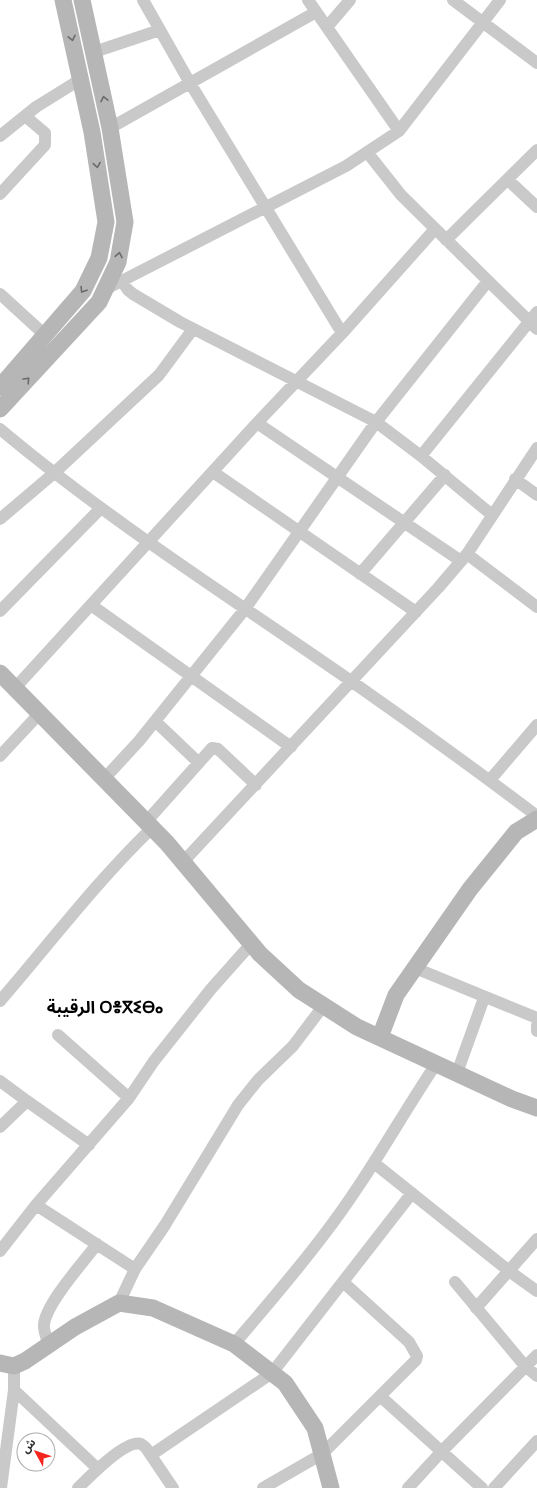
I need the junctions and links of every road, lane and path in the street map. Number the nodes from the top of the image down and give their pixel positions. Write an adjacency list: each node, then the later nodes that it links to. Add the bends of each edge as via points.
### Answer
1 (63, 0): 14 (main road, one-way to 14)
2 (82, 0): 12 (main road)
3 (143, 0): 11 (street)
4 (308, 0): 8 (street)
5 (350, 0): 10 (street)
6 (453, 0): 9 (street)
7 (500, 0): 9 (street)
8 (316, 12): 10 (street); 15 (street)
9 (482, 23): 13 (street); 18 (street)
10 (327, 27): 18 (street)
11 (160, 30): 12 (street); 15 (street)
12 (94, 52): 17 (main road, one-way to 12)
13 (537, 62)
14 (81, 79): 16 (street); 35 (main road, one-way to 35, via 106,222 99,258 83,291)
15 (190, 83): 17 (street); 24 (street)
16 (24, 116): 19 (street); 23 (street, via 45,133 45,145)
17 (110, 128): 30 (main road, one-way to 17, via 118,262 125,222)
18 (399, 130): 21 (street)
19 (0, 136)
20 (537, 150): 22 (street)
21 (367, 152): 24 (street, via 346,166); 26 (street, via 401,195)
22 (508, 180): 25 (street); 27 (street)
23 (0, 194)
24 (266, 207): 28 (street); 34 (street)
25 (537, 208)
26 (435, 229): 27 (street); 34 (street)
27 (446, 240): 29 (street)
28 (122, 281): 30 (street); 33 (street, via 133,294)
29 (488, 281): 32 (street); 39 (street)
30 (104, 290): 38 (main road, one-way to 30, via 99,302)
31 (0, 294): 35 (street)
32 (534, 321): 43 (street)
33 (193, 329): 36 (street); 45 (street, via 159,375)
34 (342, 333): 36 (street)
35 (46, 336): 37 (main road)
36 (297, 382): 39 (street); 40 (street)
37 (0, 387)
38 (0, 409)
39 (376, 422): 43 (street); 47 (street)
40 (258, 423): 44 (street); 47 (street)
41 (0, 429): 45 (street)
42 (537, 448): 48 (street)
43 (421, 456): 46 (street)
44 (213, 472): 54 (street); 55 (street)
45 (53, 474): 50 (street); 52 (street)
46 (445, 475): 51 (street); 53 (street)
47 (338, 476): 53 (street); 54 (street)
48 (515, 479): 49 (street); 51 (street)
49 (537, 495)
50 (101, 508): 55 (street); 61 (street)
51 (492, 515): 56 (street)
52 (0, 519)
53 (405, 522): 56 (street); 57 (street)
54 (298, 532): 57 (street); 60 (street)
55 (149, 543): 58 (street); 60 (street)
56 (464, 557): 59 (street); 62 (street)
57 (360, 574): 62 (street)
58 (91, 606): 64 (street); 66 (street)
59 (537, 607)
60 (245, 609): 64 (street); 65 (street)
61 (0, 611)
62 (416, 612): 65 (street)
63 (0, 672): 66 (main road)
64 (190, 677): 68 (street); 70 (street)
65 (351, 681): 70 (street); 74 (street)
66 (15, 688): 67 (main road)
67 (40, 713): 71 (street); 73 (main road)
68 (155, 721): 72 (street); 73 (street)
69 (537, 725): 74 (street)
70 (291, 746): 75 (street)
71 (0, 756)
72 (198, 762): 75 (street, via 215,748); 77 (street)
73 (104, 779): 77 (main road)
74 (490, 780): 76 (street)
75 (256, 785): 78 (street)
76 (537, 818): 80 (main road, via 516,832 470,889)
77 (149, 825): 78 (main road); 82 (street, via 137,843)
78 (183, 862): 79 (main road)
79 (251, 944): 83 (main road, via 299,990); 92 (street, via 173,1036)
80 (415, 968): 81 (street); 88 (main road, via 396,995)
81 (484, 998): 84 (street); 90 (street)
82 (0, 1001)
83 (324, 1005): 88 (main road, via 357,1027); 103 (street, via 303,1034 258,1080 238,1105)
84 (537, 1018)
85 (537, 1025): 86 (street)
86 (537, 1031)
87 (58, 1035): 92 (street)
88 (380, 1037): 89 (main road)
89 (436, 1064): 90 (main road); 97 (street, via 398,1120)
90 (457, 1073): 94 (main road)
91 (0, 1081): 93 (street)
92 (129, 1098): 96 (street)
93 (27, 1101): 95 (street); 96 (street)
94 (537, 1108)
95 (0, 1127)
96 (89, 1145): 99 (street)
97 (374, 1163): 98 (street); 110 (street, via 324,1236)
98 (412, 1193): 104 (street); 105 (street)
99 (36, 1205): 101 (street); 102 (street)
100 (537, 1239): 104 (street)
101 (97, 1244): 103 (street); 111 (street, via 49,1310 44,1325)
102 (0, 1252)
103 (135, 1269): 108 (street)
104 (509, 1271): 107 (street); 109 (street)
105 (343, 1282): 115 (street); 118 (street, via 409,1342 418,1356)
106 (455, 1282): 109 (street)
107 (537, 1291)
108 (119, 1303): 110 (main road, via 153,1308); 111 (main road)
109 (476, 1308): 114 (street)
110 (234, 1344): 115 (main road)
111 (48, 1345): 113 (main road, via 25,1361)
112 (537, 1354): 114 (street)
113 (7, 1364): 117 (street)
114 (525, 1366): 116 (street); 120 (street)
115 (272, 1373): 121 (main road, via 285,1383 315,1428); 122 (street)
116 (537, 1376)
117 (14, 1390): 123 (street); 124 (street)
118 (380, 1396): 120 (street); 121 (street)
119 (537, 1441): 131 (street)
120 (442, 1451): 129 (street); 130 (street)
121 (322, 1454): 127 (street); 128 (main road)
122 (151, 1455): 123 (street, via 142,1444 136,1444); 126 (street)
123 (97, 1468): 125 (street)
124 (1, 1488)
125 (78, 1488)
126 (172, 1488)
127 (263, 1488)
128 (331, 1488)
129 (408, 1488)
130 (482, 1488)
131 (494, 1488)

